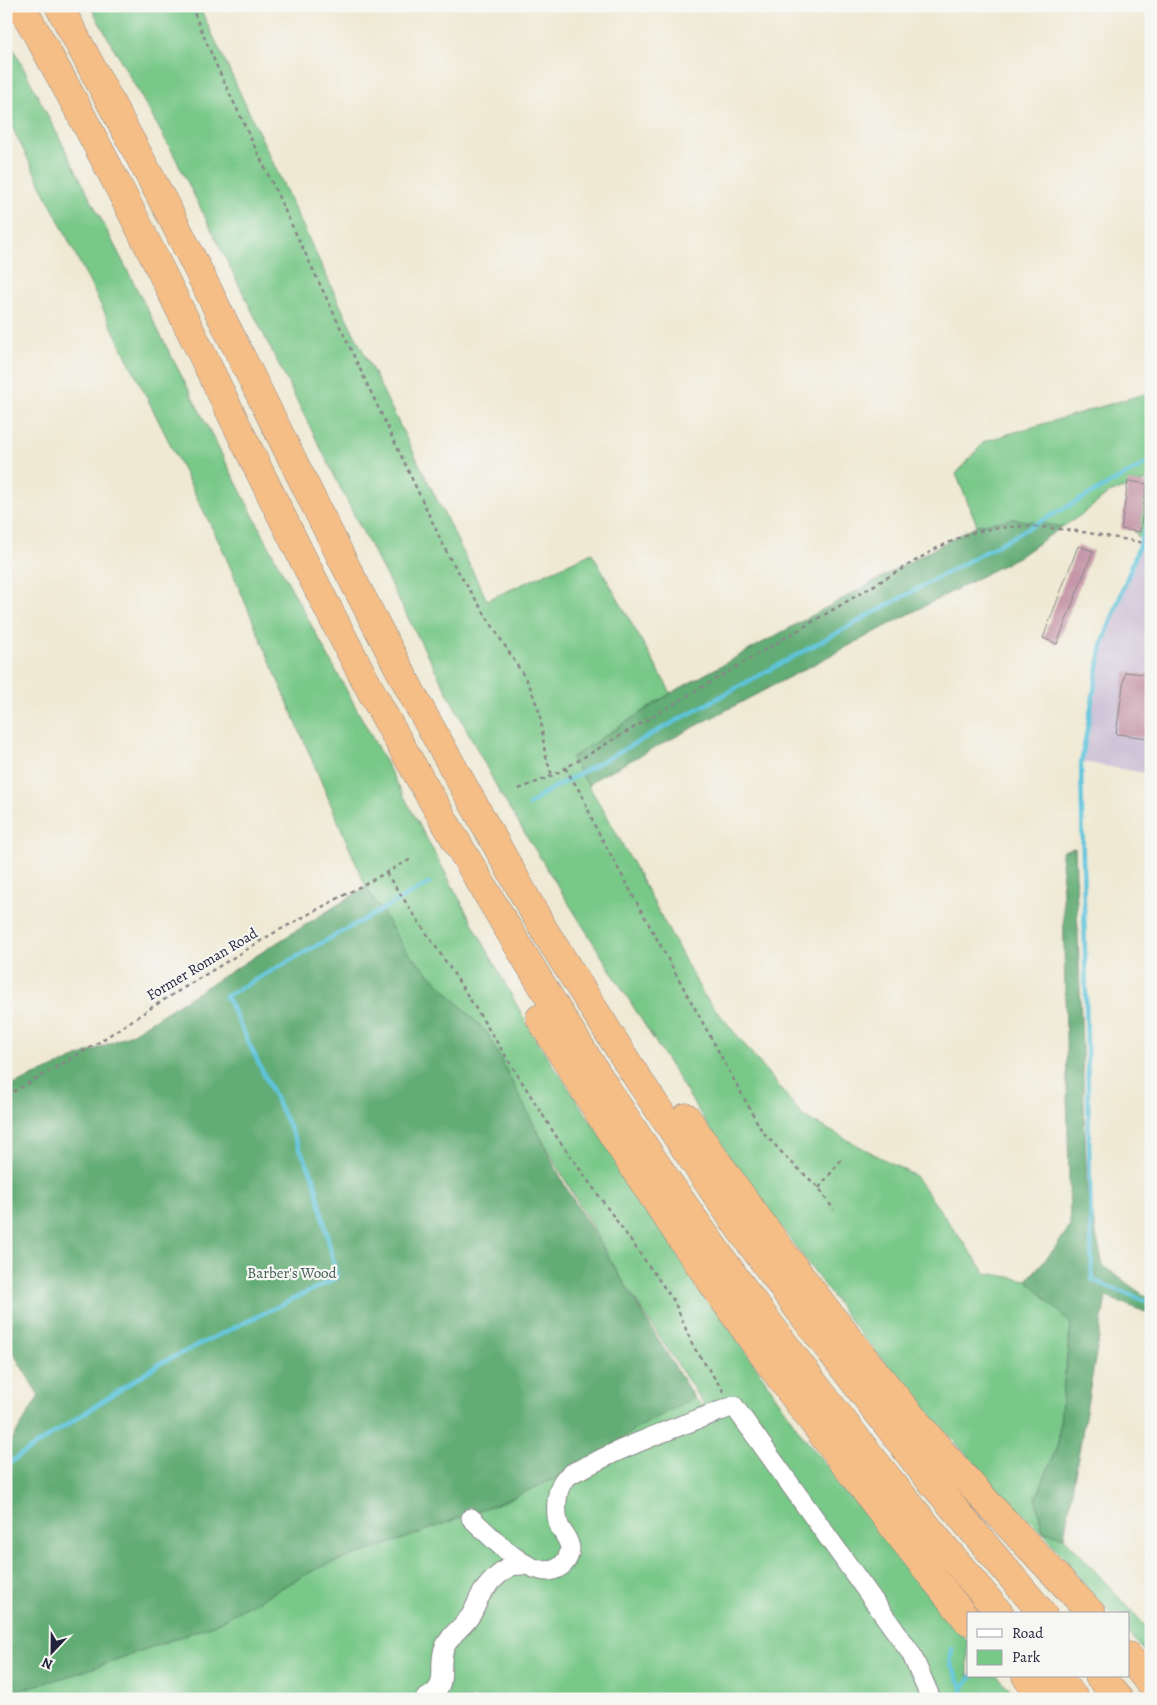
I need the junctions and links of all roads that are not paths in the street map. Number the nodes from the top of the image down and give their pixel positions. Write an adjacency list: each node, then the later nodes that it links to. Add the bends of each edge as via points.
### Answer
1 (21, 6): 3 (highway, via 157,262 327,608)
2 (59, 6): 4 (highway, via 172,216 383,639)
3 (428, 793): 6 (highway, via 557,1009 643,1144 728,1268); 14 (highway, via 436,836 476,910 631,1163 790,1391)
4 (507, 864): 5 (highway, via 580,988 676,1136 797,1307); 13 (highway, via 542,894 669,1092 764,1228 840,1328 937,1446)
5 (891, 1430): 11 (highway); 12 (highway, via 930,1455)
6 (873, 1461): 9 (highway, via 894,1511); 10 (highway)
7 (471, 1518): 8 (lane)
8 (524, 1565): 22 (lane, via 512,1566 483,1590 470,1618 446,1644 439,1689); 23 (lane, via 550,1571 566,1561 570,1548 557,1513 563,1481 570,1475 650,1438 734,1406 911,1653)
9 (973, 1612)
10 (998, 1612)
11 (1041, 1612)
12 (1077, 1612)
13 (1090, 1612)
14 (967, 1620)
15 (1130, 1659): 21 (highway)
16 (1130, 1668): 21 (highway)
17 (1015, 1678): 24 (highway)
18 (1028, 1678): 25 (highway)
19 (1057, 1678): 26 (highway)
20 (1101, 1678): 27 (highway)
21 (1151, 1686)
22 (425, 1699)
23 (928, 1699)
24 (1031, 1699)
25 (1045, 1699)
26 (1075, 1699)
27 (1120, 1699)

